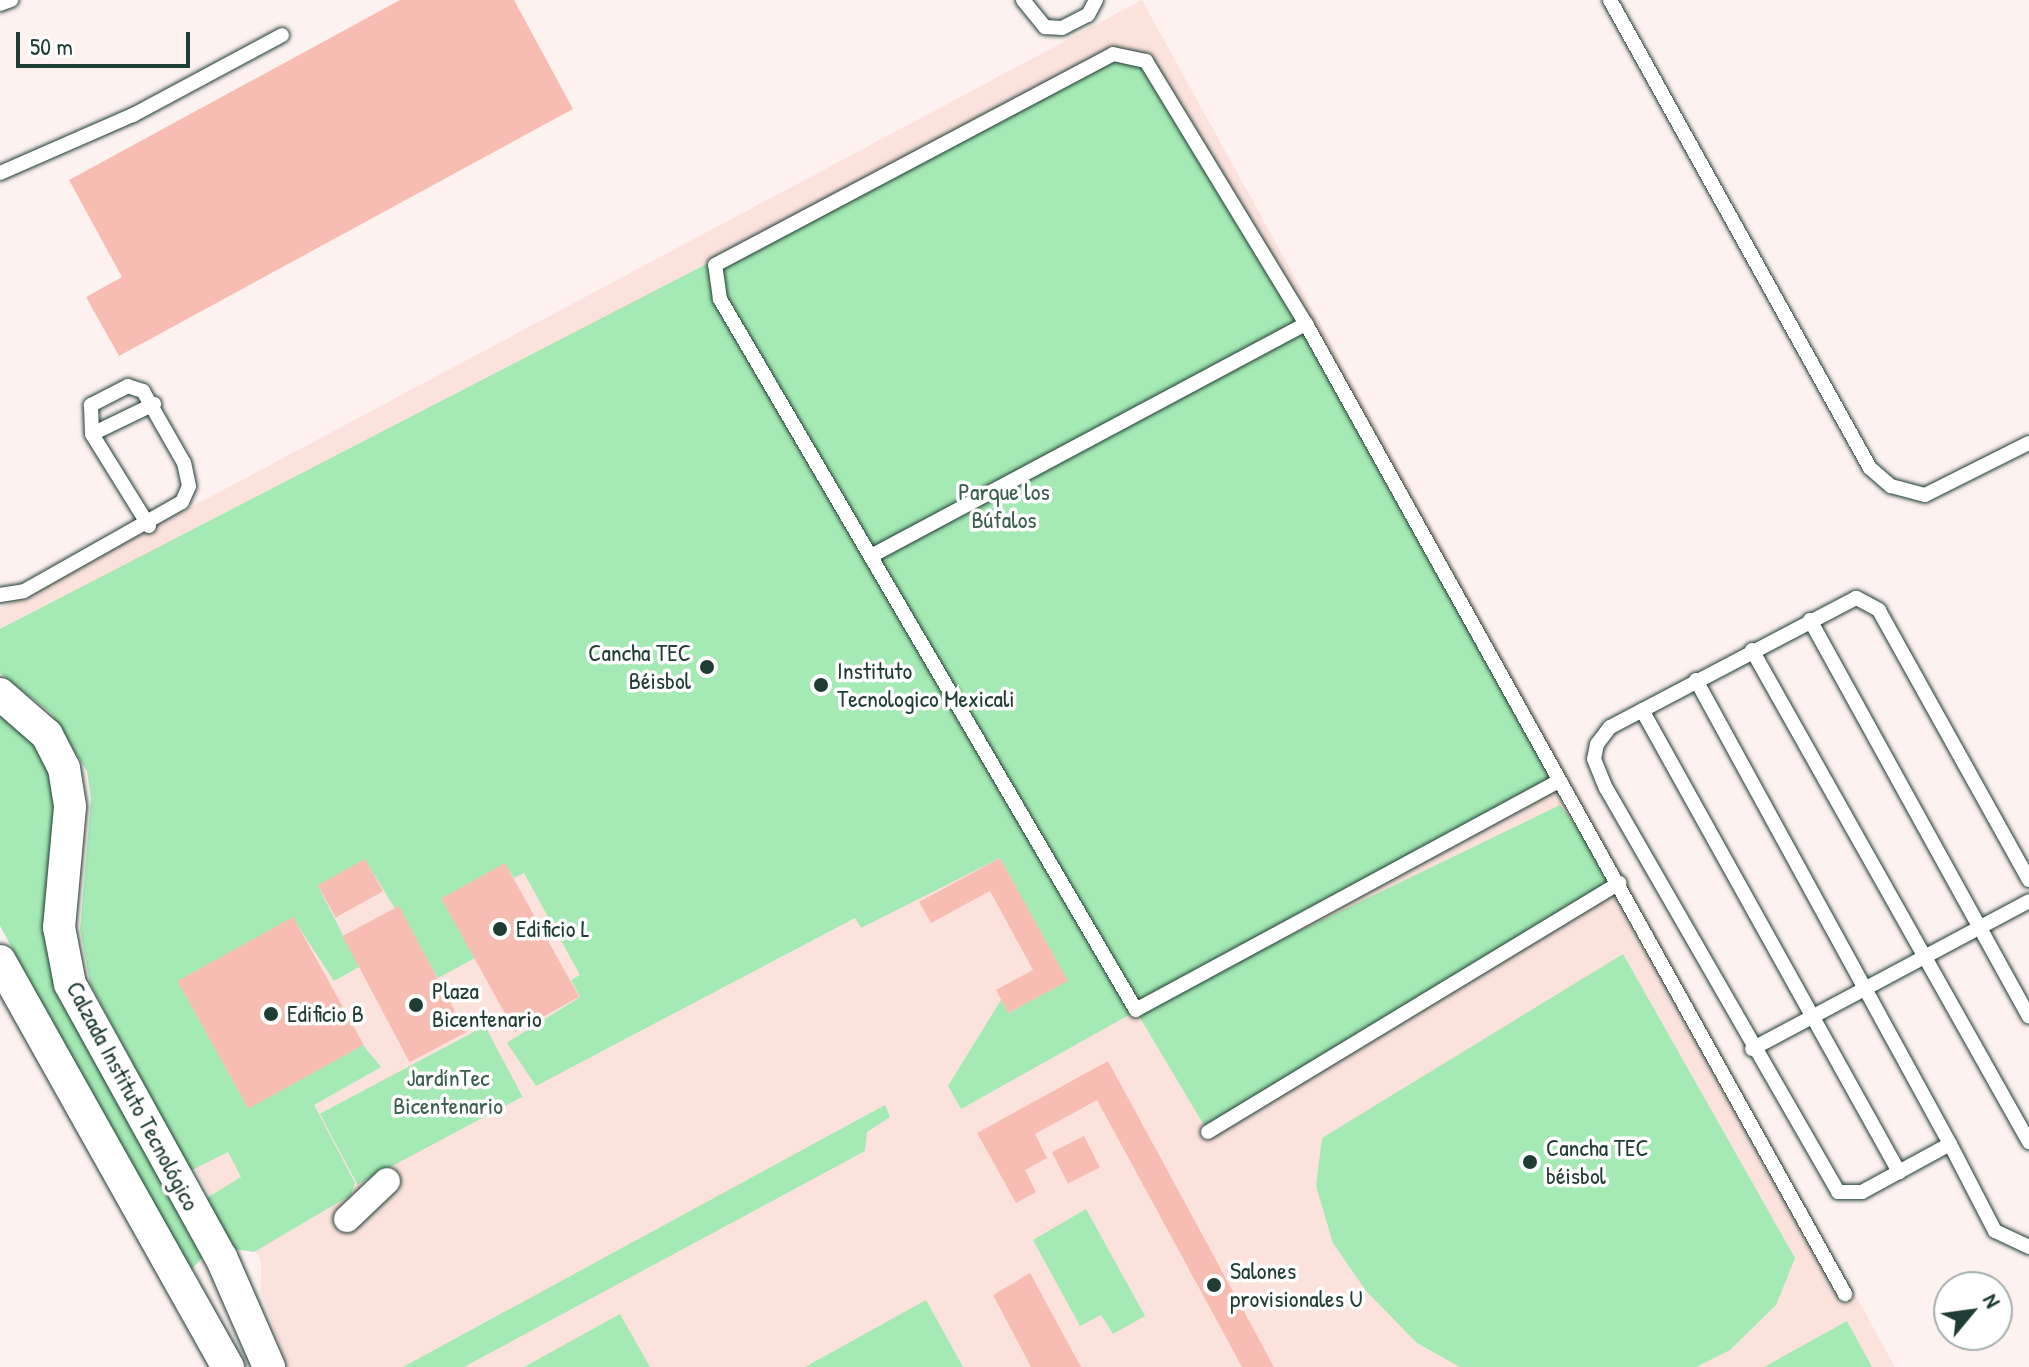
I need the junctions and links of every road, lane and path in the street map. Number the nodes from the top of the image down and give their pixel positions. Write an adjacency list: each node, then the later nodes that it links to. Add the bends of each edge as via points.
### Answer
1 (11, 0): 5 (lane)
2 (1023, 0): 3 (lane, via 1045,27 1062,28 1088,15)
3 (1096, 0)
4 (1610, 0): 11 (lane, via 1870,468 1891,486 1925,495)
5 (0, 4)
6 (282, 35): 7 (lane, via 133,115)
7 (0, 173)
8 (1306, 324): 13 (lane); 13 (lane, via 1155,71 1136,54 1113,54 723,257 714,273 720,299); 20 (lane)
9 (154, 404): 10 (lane); 10 (lane, via 136,386 105,395 88,411); 12 (lane, via 189,486 182,502)
10 (92, 434): 12 (lane)
11 (2029, 443)
12 (149, 526): 14 (lane, via 24,591)
13 (873, 555): 20 (lane, via 1136,1010)
14 (0, 595)
15 (1810, 620): 16 (lane); 21 (lane, via 1856,598 1879,610); 24 (lane)
16 (1752, 650): 17 (lane); 25 (lane)
17 (1696, 680): 19 (lane); 27 (lane)
18 (0, 694): 38 (street, Calzada Instituto Tecnológico, via 47,735 64,768 70,807 59,927 70,984)
19 (1642, 710): 28 (lane); 30 (lane, via 1610,727 1594,759)
20 (1559, 781): 22 (lane)
21 (2029, 880)
22 (1619, 883): 31 (lane); 40 (lane)
23 (2029, 901): 24 (lane)
24 (1979, 928): 25 (lane); 29 (lane)
25 (1924, 955): 27 (lane); 32 (lane)
26 (0, 961): 39 (street, Calzada Instituto Tecnológico)
27 (1864, 987): 28 (lane); 33 (lane)
28 (1811, 1014): 30 (lane); 34 (lane)
29 (2029, 1017)
30 (1752, 1049): 34 (lane, via 1838,1192 1862,1192)
31 (1208, 1132)
32 (2029, 1142)
33 (1950, 1144): 34 (lane); 37 (lane, via 1995,1231)
34 (1899, 1172)
35 (387, 1181): 36 (street)
36 (347, 1219)
37 (2029, 1247)
38 (221, 1257): 39 (street, via 208,1277); 42 (street, Calzada Instituto Tecnológico)
39 (179, 1281): 41 (street, Calzada Instituto Tecnológico)
40 (1845, 1294)
41 (228, 1367)
42 (269, 1367)

